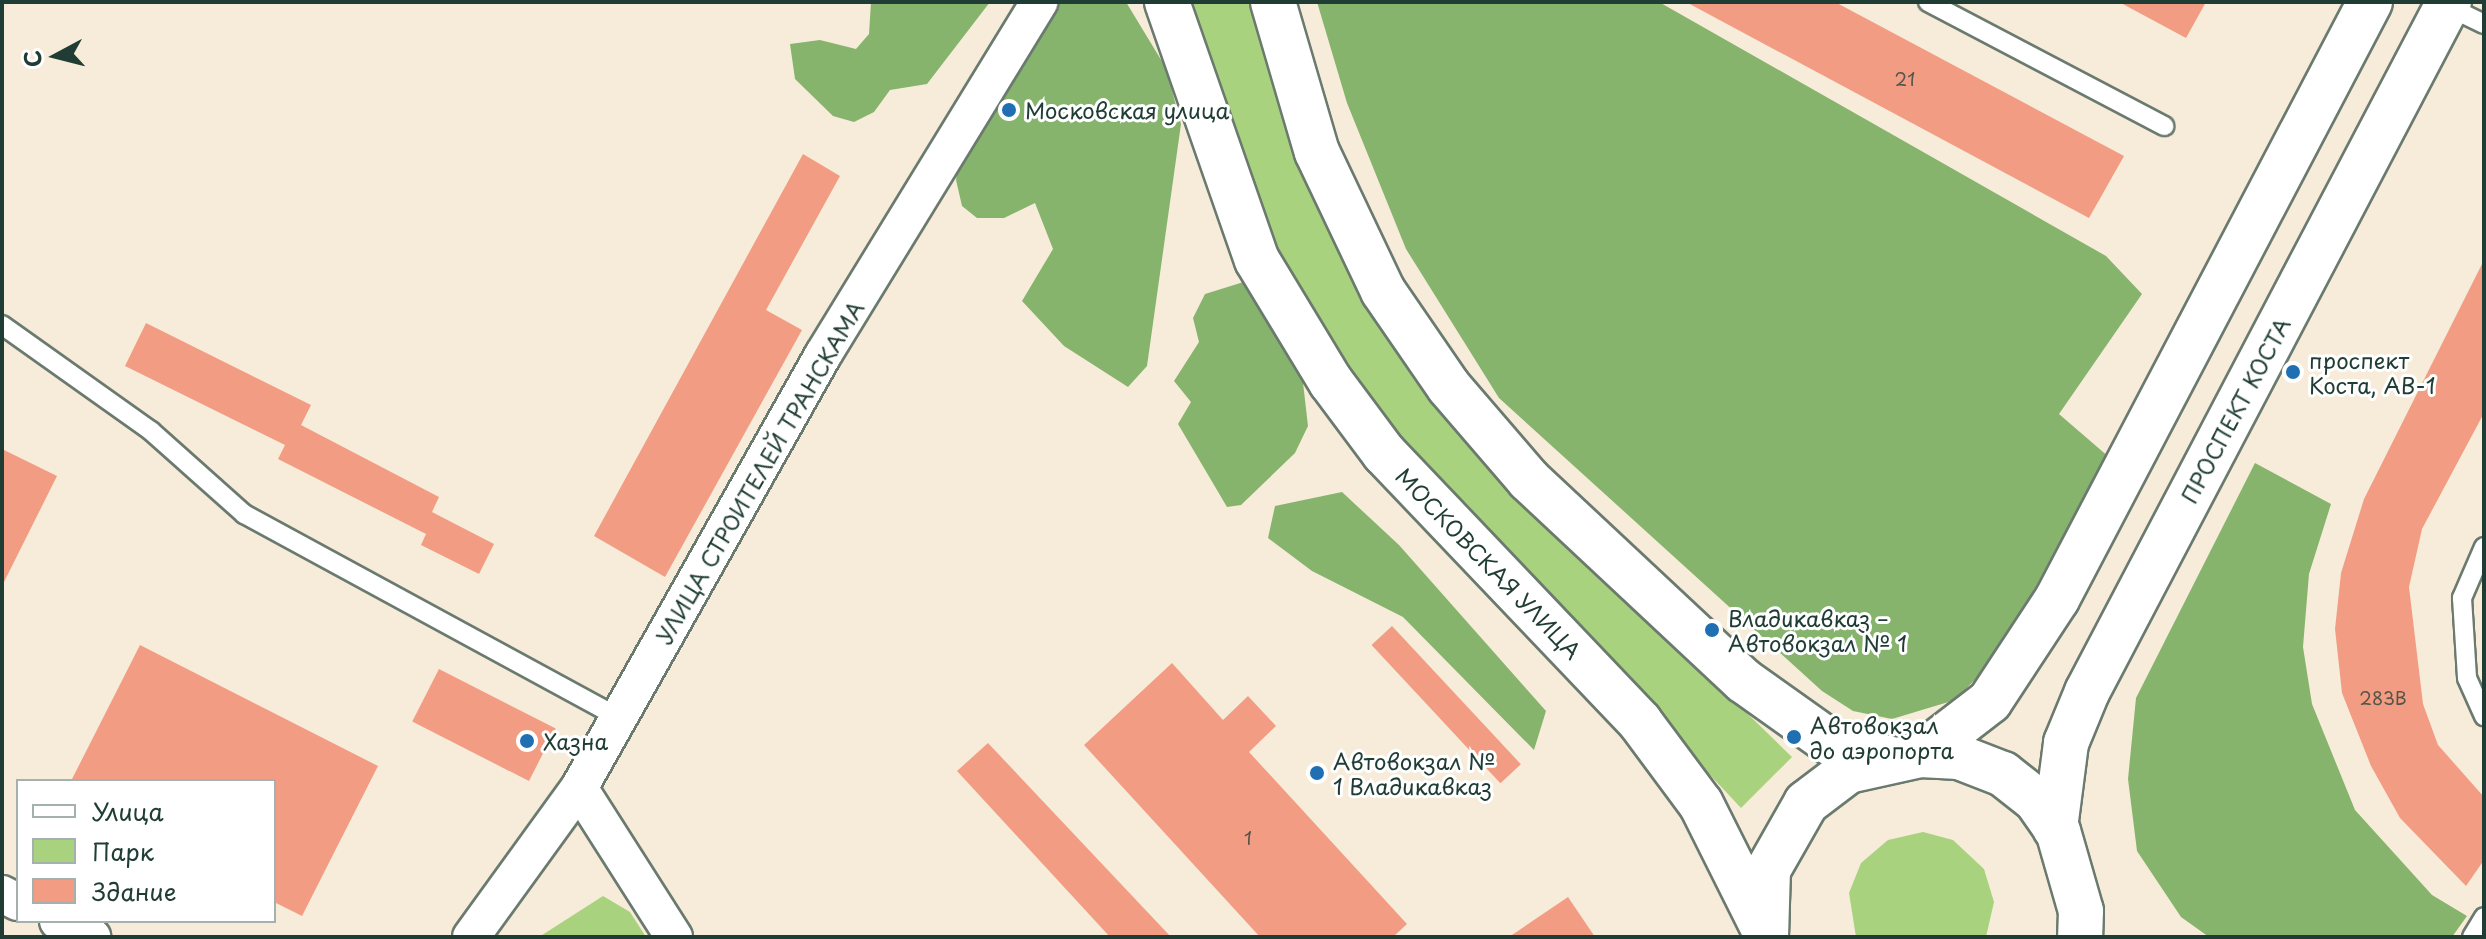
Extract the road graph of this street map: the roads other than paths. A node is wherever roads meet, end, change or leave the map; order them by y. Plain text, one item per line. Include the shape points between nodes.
1 (1039, 2) edge
2 (1167, 2) edge
3 (1273, 2) edge
4 (1928, 2) edge
5 (2370, 2) edge
6 (2460, 11) edge
7 (2164, 126) dead end
8 (2, 325) edge
9 (2484, 547) edge
10 (2484, 716) edge
11 (619, 718) junction
12 (1904, 757) junction
13 (579, 788) junction
14 (2055, 828) junction
15 (2484, 917) edge
16 (62, 923) edge
17 (2091, 928) edge
18 (1766, 935) edge
19 (92, 937) edge
20 (471, 937) edge
21 (674, 937) edge
22 (2472, 937) edge

1 - 11 street, УЛИЦА СТРОИТЕЛЕЙ ТРАНСКАМА via 823,355
2 - 18 main road, МОСКОВСКАЯ УЛИЦА via 1257,260 1331,382 1384,453 1640,722 1701,804
3 - 12 main road via 1317,152 1383,291 1449,387 1529,480 1744,681 1834,745
4 - 7 lane
5 - 12 main road via 2057,599 1990,701
6 - 14 main road, ПРОСПЕКТ КОСТА via 2087,692 2066,743
8 - 11 lane via 151,431 244,514
9 - 10 lane via 2462,598 2467,678
11 - 13 street, УЛИЦА СТРОИТЕЛЕЙ ТРАНСКАМА
12 - 14 main road via 1959,757 2003,774 2036,800
12 - 18 main road via 1848,771 1806,803 1783,835 1768,870
13 - 20 street, УЛИЦА СТРОИТЕЛЕЙ ТРАНСКАМА
13 - 21 street
14 - 17 main road
15 - 22 lane
16 - 19 street

